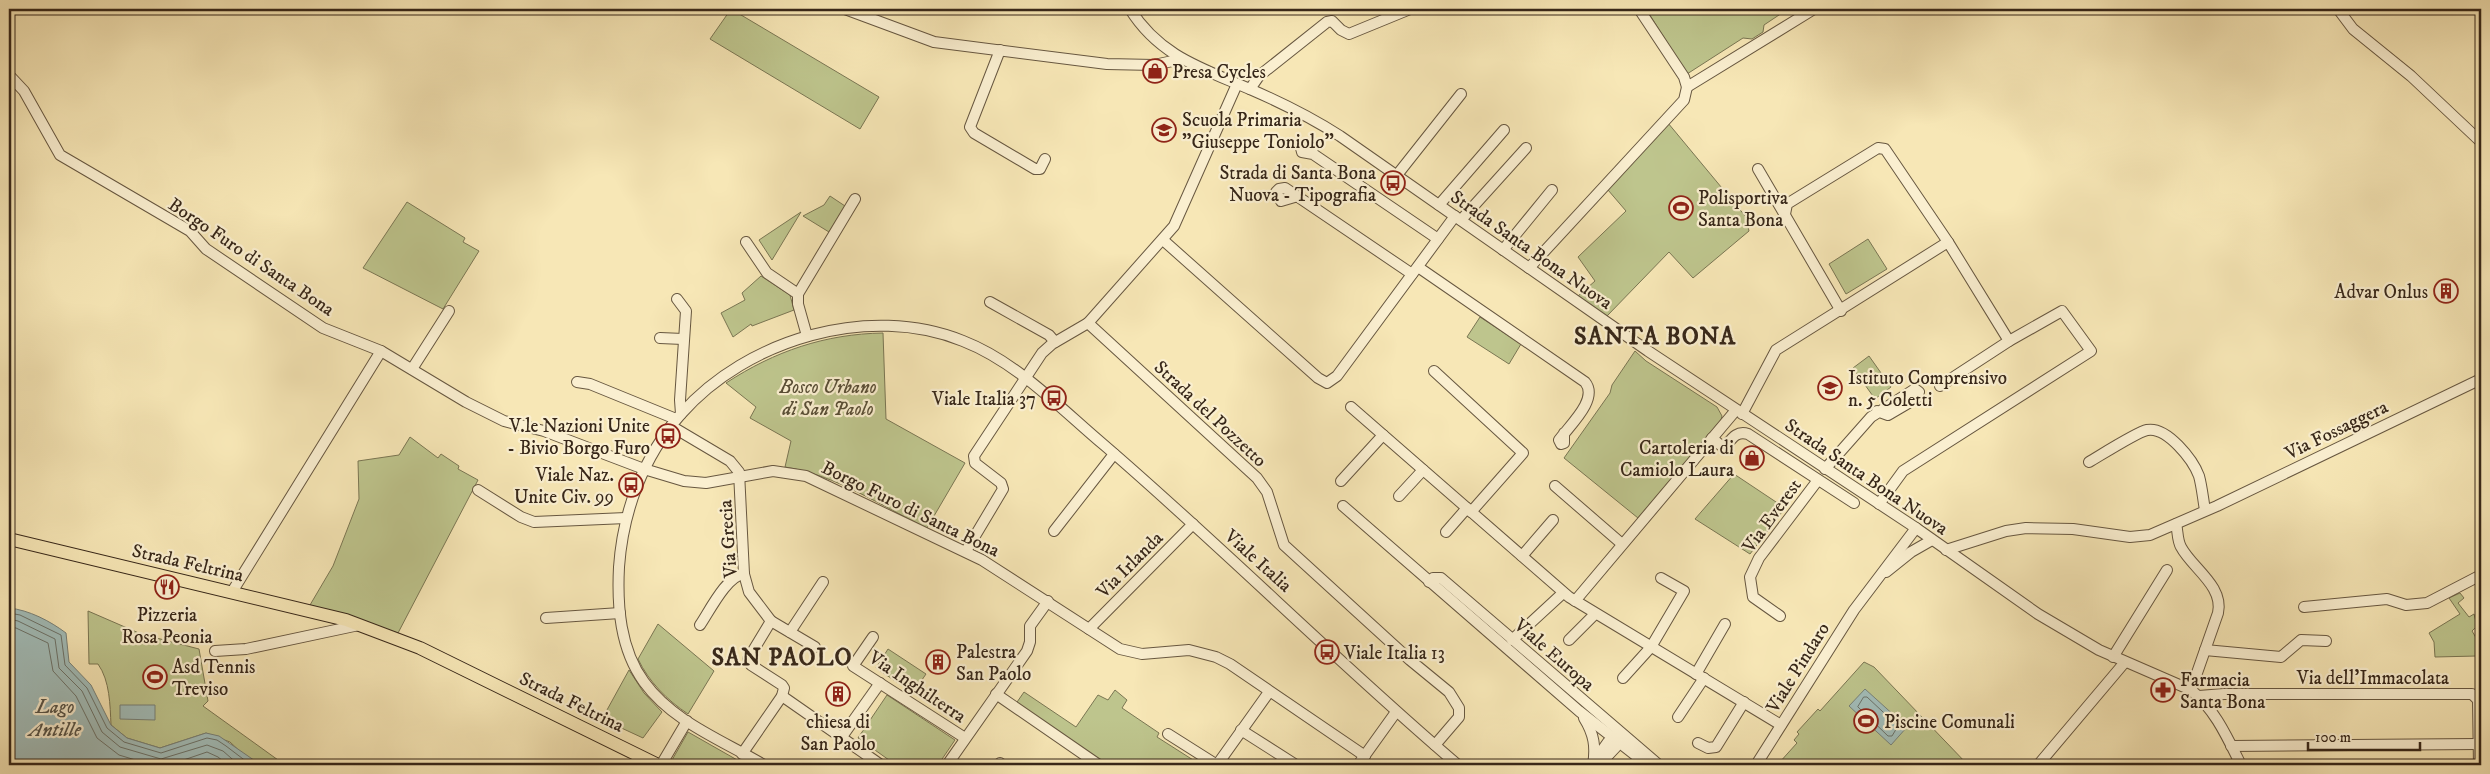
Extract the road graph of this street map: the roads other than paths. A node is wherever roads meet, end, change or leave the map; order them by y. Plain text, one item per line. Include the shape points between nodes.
1 (845, 9) edge
2 (1130, 9) edge
3 (1410, 9) edge
4 (1639, 9) edge
5 (1814, 9) edge
6 (2338, 9) edge
7 (1000, 50) junction
8 (1182, 59) junction
9 (9, 75) edge
10 (1237, 84) junction
11 (1687, 87) junction
12 (1250, 89) junction
13 (1460, 94) dead end
14 (1504, 130) dead end
15 (2481, 142) edge
16 (1526, 148) dead end
17 (1313, 154) dead end
18 (1045, 159) dead end
19 (1758, 169) dead end
20 (1397, 175) junction
21 (1552, 190) dead end
22 (1298, 196) dead end
23 (855, 200) dead end
24 (1439, 205) junction
25 (1785, 214) junction
26 (1458, 218) junction
27 (1438, 239) junction
28 (1163, 240) junction
29 (746, 242) dead end
30 (1948, 242) junction
31 (1503, 250) junction
32 (1529, 268) junction
33 (1415, 271) junction
34 (798, 294) junction
35 (677, 299) dead end
36 (990, 302) dead end
37 (1841, 310) junction
38 (449, 311) dead end
39 (1088, 323) junction
40 (807, 336) junction
41 (660, 338) dead end
42 (683, 339) junction
43 (2009, 341) junction
44 (1055, 342) junction
45 (381, 351) junction
46 (412, 370) junction
47 (1434, 371) dead end
48 (1025, 378) junction
49 (2481, 379) edge
50 (577, 382) dead end
51 (1940, 386) dead end
52 (1351, 407) dead end
53 (1877, 411) dead end
54 (1739, 412) junction
55 (676, 419) junction
56 (1564, 433) dead end
57 (1383, 434) junction
58 (1712, 438) junction
59 (1114, 454) junction
60 (2090, 462) dead end
61 (644, 469) junction
62 (1825, 469) junction
63 (1423, 470) junction
64 (740, 477) junction
65 (1818, 480) junction
66 (1341, 481) dead end
67 (1555, 486) dead end
68 (478, 490) dead end
69 (1399, 496) dead end
70 (1854, 503) dead end
71 (1879, 504) junction
72 (1343, 506) dead end
73 (1469, 510) junction
74 (2205, 510) junction
75 (1897, 516) junction
76 (626, 518) junction
77 (1553, 520) dead end
78 (1193, 524) junction
79 (2176, 524) junction
80 (1054, 530) dead end
81 (1918, 530) junction
82 (1446, 532) dead end
83 (9, 539) edge
84 (1932, 540) junction
85 (1622, 544) junction
86 (1902, 544) junction
87 (1946, 550) junction
88 (966, 551) junction
89 (1522, 556) junction
90 (1892, 567) junction
91 (2481, 568) edge
92 (2167, 570) dead end
93 (744, 574) junction
94 (2481, 575) edge
95 (1661, 578) dead end
96 (824, 582) dead end
97 (1429, 582) junction
98 (1869, 588) junction
99 (232, 592) junction
100 (1563, 593) junction
101 (1048, 601) junction
102 (1574, 601) junction
103 (2410, 605) junction
104 (2304, 607) dead end
105 (620, 613) junction
106 (1595, 614) junction
107 (1780, 616) dead end
108 (546, 618) dead end
109 (771, 621) junction
110 (1725, 624) dead end
111 (359, 625) junction
112 (700, 625) dead end
113 (1089, 629) junction
114 (790, 632) junction
115 (873, 637) dead end
116 (1512, 640) junction
117 (1569, 640) dead end
118 (2326, 641) dead end
119 (815, 647) dead end
120 (1651, 647) junction
121 (2205, 650) junction
122 (215, 651) dead end
123 (2113, 657) junction
124 (2125, 662) junction
125 (1700, 676) junction
126 (1623, 678) dead end
127 (880, 684) junction
128 (1269, 692) junction
129 (2195, 693) junction
130 (996, 694) junction
131 (782, 696) junction
132 (1744, 702) junction
133 (1579, 711) junction
134 (1396, 712) junction
135 (1678, 717) dead end
136 (687, 721) junction
137 (1781, 725) junction
138 (1241, 730) junction
139 (1168, 734) dead end
140 (841, 738) junction
141 (965, 738) junction
142 (1620, 738) junction
143 (1698, 743) dead end
144 (2478, 744) junction
145 (1435, 745) junction
146 (2231, 746) junction
147 (742, 754) junction
148 (1365, 756) junction
149 (1638, 757) junction
150 (1597, 764) edge
151 (660, 765) edge
152 (764, 765) edge
153 (881, 765) edge
154 (947, 765) edge
155 (1099, 765) edge
156 (1217, 765) edge
157 (1296, 765) edge
158 (1358, 765) edge
159 (1458, 765) edge
160 (1648, 765) edge
161 (1659, 765) edge
162 (1756, 765) edge
163 (2038, 765) edge
164 (2241, 765) edge
165 (2479, 765) edge

1 - 7 street via 926,39
2 - 8 street, Strada Santa Bona Nuova via 1159,42
3 - 12 street via 1349,34 1332,21 1326,22 1258,76
4 - 11 street via 1684,77
5 - 11 street
6 - 15 street via 2353,29 2411,76
7 - 8 street via 1107,64 1154,65
7 - 18 street via 970,127 974,133 1035,169 1040,169
8 - 10 street, Strada Santa Bona Nuova
9 - 45 street, Borgo Furo di Santa Bona via 24,91 60,155 190,231 206,249 323,328
10 - 12 street, Strada Santa Bona Nuova
10 - 28 street via 1182,211
11 - 32 street via 1684,100
12 - 20 street, Strada Santa Bona Nuova via 1313,119
13 - 20 street
14 - 24 street
16 - 26 street
17 - 27 street
19 - 25 street
20 - 24 street, Strada Santa Bona Nuova
21 - 31 street
22 - 33 street
23 - 34 street
24 - 26 street, Strada Santa Bona Nuova
25 - 30 street via 1787,204 1878,148 1886,149
25 - 37 street
26 - 27 street
26 - 31 street, Strada Santa Bona Nuova
27 - 33 street
28 - 33 street via 1327,383 1336,376
28 - 39 street
29 - 34 street via 767,273
30 - 37 street
30 - 43 street
31 - 32 street, Strada Santa Bona Nuova
32 - 54 street, Strada Santa Bona Nuova
33 - 56 street via 1585,382 1590,393 1584,407
34 - 40 street
35 - 42 street via 686,311
36 - 44 street via 1049,334
37 - 54 street via 1776,350
38 - 46 street
39 - 44 street
39 - 145 street, Strada del Pozzetto via 1257,478 1267,492 1284,546 1449,692 1459,708 1460,717
40 - 48 street, Viale Italia via 872,326 920,329 973,345
40 - 55 street, Viale Italia via 736,368 706,389
41 - 42 street
42 - 55 street
43 - 51 street
43 - 71 street via 2062,311 2091,351 1902,471
44 - 48 street
45 - 46 street, Borgo Furo di Santa Bona
45 - 99 street
46 - 61 street, Borgo Furo di Santa Bona via 504,421 544,431
47 - 73 street via 1524,453
48 - 59 street, Viale Italia
48 - 88 street via 974,458 1003,484 1003,489
49 - 74 street, Via Fossaggera
50 - 55 street via 590,384
52 - 57 street
53 - 62 street
54 - 58 street
54 - 62 street, Strada Santa Bona Nuova
55 - 61 street, Viale Italia
55 - 64 street via 733,463
57 - 63 street
57 - 66 street
58 - 65 street, Via Everest via 1724,448 1739,433 1748,434
58 - 85 street
59 - 78 street, Viale Italia
59 - 80 street
60 - 74 street via 2147,430 2159,432 2177,444 2195,467
61 - 64 street, Borgo Furo di Santa Bona via 695,483
61 - 76 street, Viale Italia
62 - 71 street, Strada Santa Bona Nuova
63 - 69 street
63 - 73 street
64 - 88 street, Borgo Furo di Santa Bona via 773,471 806,476
64 - 93 street, Via Grecia
65 - 70 street, Via Everest
65 - 107 street, Via Everest via 1759,558 1750,577 1753,597
67 - 85 street
68 - 76 street via 534,522
71 - 75 street, Strada Santa Bona Nuova
72 - 97 street, Viale Europa
73 - 82 street
73 - 89 street
74 - 79 street, Via Fossaggera
75 - 81 street, Strada Santa Bona Nuova
75 - 86 street
76 - 105 street, Viale Italia via 620,565
77 - 89 street
78 - 113 street, Via Irlanda
78 - 134 street, Viale Italia
79 - 87 street, Via Fossaggera via 2137,538 2073,529 2016,529
79 - 121 street via 2181,546 2218,599 2218,613
81 - 84 street, Strada Santa Bona Nuova
81 - 86 street, Viale Pindaro
81 - 90 street, Viale Pindaro
83 - 99 main road, Strada Feltrina
84 - 87 street, Strada Santa Bona Nuova
84 - 90 street, Viale Pindaro
85 - 102 street
86 - 98 street, Viale Pindaro
87 - 123 street, Strada Santa Bona Nuova via 2038,614
88 - 101 street, Borgo Furo di Santa Bona
89 - 100 street
90 - 98 street, Viale Pindaro
91 - 103 street
92 - 123 street
93 - 109 street, Via Grecia via 749,592
93 - 112 street via 728,583
94 - 103 street via 2427,603
95 - 120 street via 1684,591
96 - 114 street
97 - 116 street, Viale Europa via 1433,578 1441,578
97 - 133 street, Viale Europa
98 - 137 street, Viale Pindaro
99 - 111 main road, Strada Feltrina
100 - 102 street
100 - 116 street
101 - 113 street, Borgo Furo di Santa Bona
101 - 130 street, Via Inghilterra via 1030,626 1027,651
102 - 106 street
103 - 104 street via 2386,599
105 - 108 street
105 - 136 street, Viale Italia via 626,645 638,673 664,705
106 - 117 street
106 - 120 street
109 - 114 street, Via Grecia
109 - 131 street via 748,659 751,665 782,684
110 - 125 street
111 - 122 street via 246,649
111 - 151 main road, Strada Feltrina via 420,648
113 - 128 street, Borgo Furo di Santa Bona via 1120,649 1136,654 1182,649 1216,657
114 - 119 street, Via Grecia
115 - 127 street, Via Inghilterra via 853,666
116 - 142 street, Viale Europa
118 - 121 street via 2301,640 2281,657
120 - 125 street
120 - 126 street
121 - 129 street
123 - 124 street, Strada Santa Bona Nuova
124 - 129 street, Strada Santa Bona Nuova
124 - 163 street
125 - 132 street
125 - 135 street
127 - 140 street
127 - 141 street, Via Inghilterra
128 - 138 street
128 - 148 street, Borgo Furo di Santa Bona
129 - 144 street, Via dell'Immacolata via 2472,694 2478,700
129 - 146 street via 2213,715
130 - 141 street, Via Inghilterra
130 - 155 street
131 - 140 street
131 - 147 street
132 - 137 street
132 - 143 street via 1716,747 1708,748
133 - 142 street, Viale Europa
133 - 150 street via 1593,734
134 - 145 street, Viale Italia
134 - 148 street
136 - 147 street, Viale Italia
136 - 151 street
137 - 162 street, Viale Pindaro
138 - 156 street
138 - 157 street
139 - 156 street
140 - 153 street
141 - 154 street, Via Inghilterra
142 - 149 street, Viale Europa
142 - 150 street via 1599,752
142 - 161 street, Viale Europa
144 - 146 street
144 - 165 street, Via dell'Immacolata
145 - 159 street, Viale Italia
146 - 164 street
147 - 152 street, Viale Italia
148 - 158 street
149 - 150 street via 1621,754
149 - 160 street, Viale Europa

